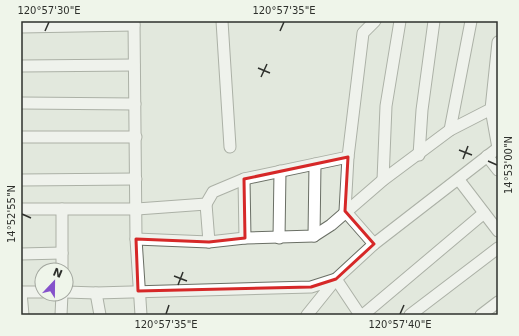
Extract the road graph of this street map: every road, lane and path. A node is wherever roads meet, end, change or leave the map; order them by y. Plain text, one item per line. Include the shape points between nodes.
1 (222, 21) edge
2 (375, 21) edge
3 (400, 21) edge
4 (434, 21) edge
5 (471, 21) edge
6 (134, 23) edge
7 (21, 27) edge
8 (498, 42) edge
9 (496, 61) edge
10 (134, 65) junction
11 (21, 66) edge
12 (21, 103) edge
13 (135, 104) junction
14 (495, 109) edge
15 (450, 130) junction
16 (21, 137) edge
17 (136, 137) junction
18 (230, 147) dead end
19 (498, 148) edge
20 (419, 155) junction
21 (487, 156) junction
22 (348, 157) junction
23 (314, 164) junction
24 (498, 170) edge
25 (280, 171) junction
26 (136, 179) junction
27 (244, 179) junction
28 (21, 180) edge
29 (383, 180) junction
30 (459, 180) junction
31 (206, 204) junction
32 (21, 209) edge
33 (62, 209) junction
34 (137, 209) junction
35 (345, 211) junction
36 (484, 214) junction
37 (498, 231) edge
38 (314, 236) junction
39 (245, 238) junction
40 (279, 238) junction
41 (136, 239) junction
42 (209, 242) junction
43 (374, 244) junction
44 (498, 248) edge
45 (62, 253) junction
46 (21, 254) edge
47 (62, 262) edge
48 (336, 279) junction
49 (138, 290) junction
50 (21, 292) edge
51 (34, 292) edge
52 (74, 292) edge
53 (96, 293) junction
54 (62, 302) edge
55 (498, 302) edge
56 (23, 315) edge
57 (61, 315) edge
58 (100, 315) edge
59 (141, 315) edge
60 (307, 315) edge
61 (362, 315) edge
62 (410, 315) edge
63 (480, 315) edge

1 - 18 street
2 - 22 street via 363,33
3 - 29 street via 386,106
4 - 20 street via 422,110
5 - 15 street
6 - 7 street
6 - 10 street
8 - 9 street
9 - 14 street
10 - 11 street
10 - 13 street
12 - 13 street
13 - 17 street
14 - 15 street
14 - 19 street
15 - 20 street
16 - 17 street
17 - 26 street
19 - 21 street
20 - 29 street
21 - 24 street
21 - 30 street
22 - 23 street
22 - 35 street
23 - 25 street
23 - 38 street
25 - 27 street
25 - 40 street
26 - 28 street
26 - 34 street
27 - 31 street via 213,192
27 - 39 street
29 - 35 street
30 - 36 street
30 - 43 street
31 - 34 street
31 - 42 street
32 - 33 street
33 - 34 street
33 - 45 street
34 - 41 street
35 - 38 street
35 - 43 street
36 - 37 street
36 - 61 street
38 - 40 street
39 - 40 street
39 - 42 street
41 - 42 street
41 - 49 street
43 - 48 street
44 - 62 street
45 - 46 street
45 - 47 street
48 - 49 street via 311,287
48 - 60 street
48 - 61 street
49 - 53 street
49 - 59 street
50 - 51 street
50 - 56 street
52 - 53 street
53 - 58 street
54 - 57 street
55 - 63 street

